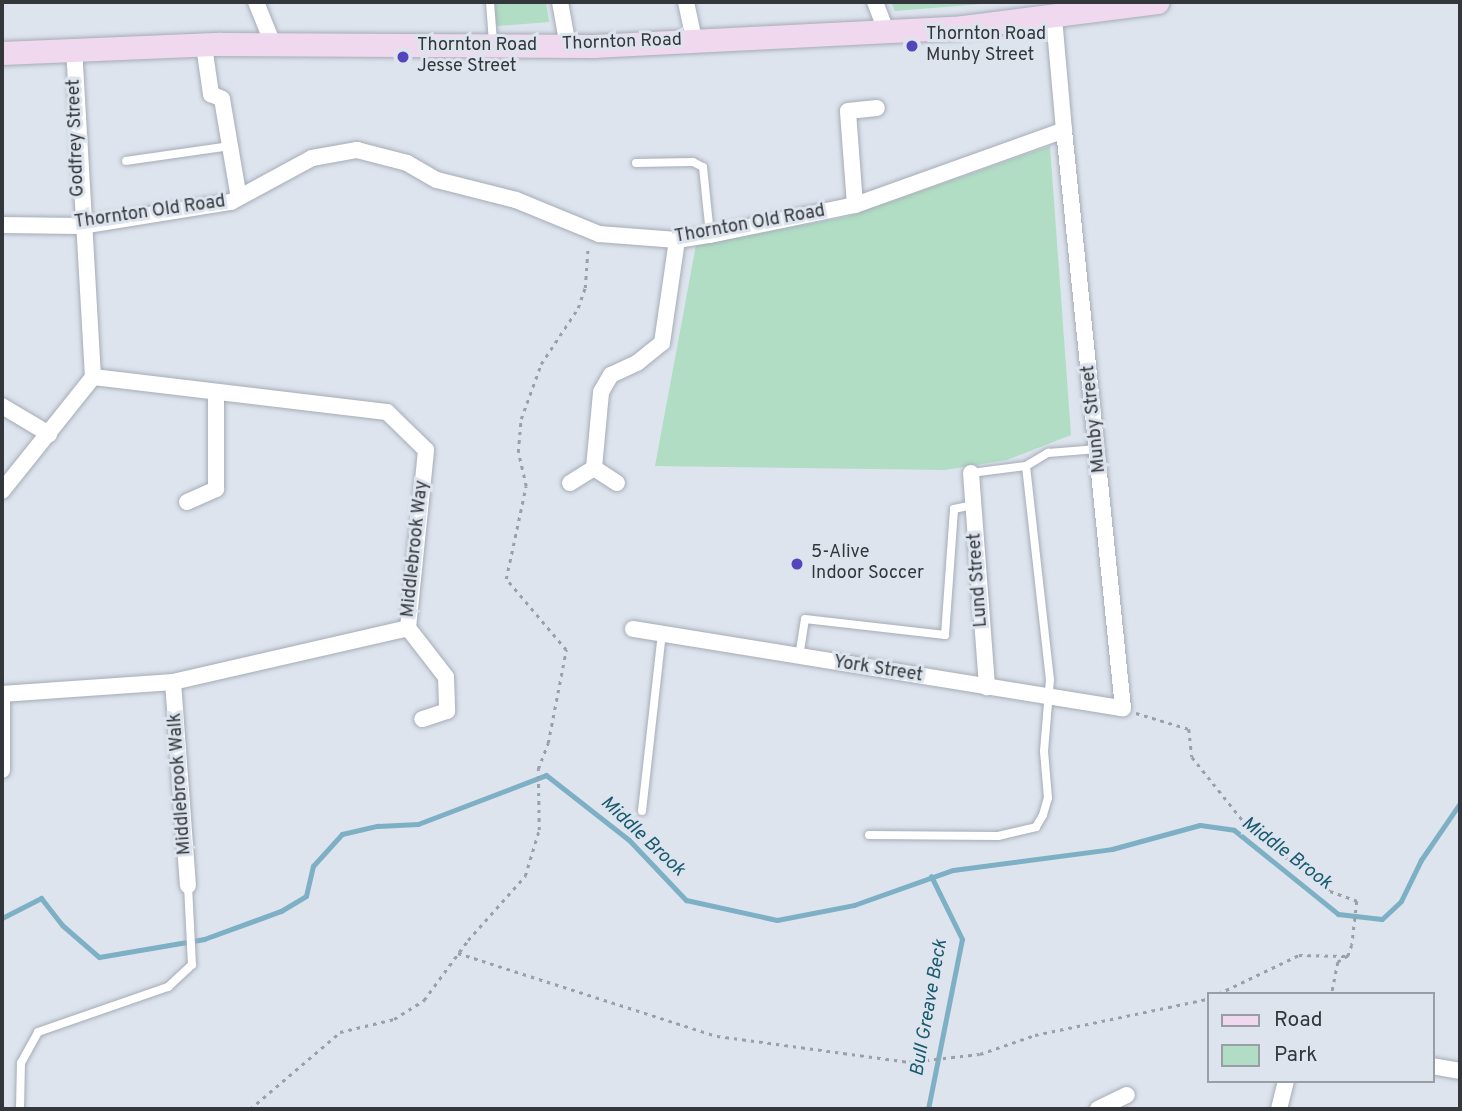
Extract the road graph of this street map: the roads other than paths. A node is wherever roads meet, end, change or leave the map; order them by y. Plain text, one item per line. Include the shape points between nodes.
1 (256, 2) edge
2 (490, 2) edge
3 (559, 2) edge
4 (686, 2) edge
5 (875, 2) edge
6 (1157, 2) edge
7 (1054, 17) junction
8 (886, 31) junction
9 (694, 40) junction
10 (272, 44) junction
11 (494, 45) junction
12 (204, 46) junction
13 (568, 46) junction
14 (74, 50) junction
15 (2, 53) edge
16 (877, 108) dead end
17 (1064, 130) junction
18 (230, 146) junction
19 (126, 161) dead end
20 (636, 163) dead end
21 (239, 198) junction
22 (855, 205) junction
23 (2, 225) edge
24 (81, 226) junction
25 (710, 235) junction
26 (677, 240) junction
27 (93, 377) junction
28 (216, 393) junction
29 (2, 405) edge
30 (48, 434) junction
31 (1098, 449) junction
32 (1026, 466) junction
33 (594, 468) junction
34 (971, 473) joint
35 (570, 483) dead end
36 (617, 483) dead end
37 (2, 491) edge
38 (187, 502) dead end
39 (973, 505) junction
40 (408, 628) junction
41 (634, 629) dead end
42 (662, 634) junction
43 (799, 657) junction
44 (173, 682) junction
45 (986, 687) junction
46 (2, 694) edge
47 (1049, 697) junction
48 (1123, 709) joint
49 (422, 719) dead end
50 (2, 770) edge
51 (642, 811) dead end
52 (869, 835) dead end
53 (188, 885) joint
54 (1434, 1066) edge
55 (1460, 1071) edge
56 (1286, 1083) edge
57 (1127, 1095) dead end
58 (20, 1109) edge
59 (1098, 1109) edge
60 (1279, 1109) edge

1 - 10 street
2 - 11 lane
3 - 13 street
4 - 9 street
5 - 8 street
6 - 7 main road, Thornton Road
7 - 8 main road, Thornton Road
7 - 17 street
8 - 9 main road, Thornton Road
9 - 13 main road, Thornton Road
10 - 11 main road, Thornton Road
10 - 12 main road, Thornton Road
11 - 13 main road, Thornton Road
12 - 14 main road, Thornton Road
12 - 18 street via 211,94 222,99
14 - 15 main road, Thornton Road
14 - 24 street, Godfrey Street
16 - 22 street via 848,111
17 - 22 street, Thornton Old Road
17 - 31 street, Munby Street
18 - 19 lane
18 - 21 street
20 - 25 lane via 693,162 703,167
21 - 24 street, Thornton Old Road
21 - 26 street, Thornton Old Road via 312,158 357,150 407,163 437,180 516,200 591,231
22 - 25 street, Thornton Old Road
23 - 24 street, Thornton Old Road
24 - 27 street, Godfrey Street
25 - 26 street, Thornton Old Road
26 - 33 street via 662,343 637,363 611,375 601,393
27 - 28 street, Middlebrook Way
27 - 30 street
28 - 38 street via 216,489
28 - 40 street, Middlebrook Way via 387,412 426,450
29 - 30 street
30 - 37 street
31 - 32 lane via 1048,453
31 - 48 street, Munby Street
32 - 34 lane
32 - 47 lane
33 - 35 street
33 - 36 street
34 - 39 street, Lund Street
39 - 43 lane via 954,509 946,635 804,620
39 - 45 street, Lund Street
40 - 44 street, Middlebrook Way
40 - 49 street via 446,677 447,711
41 - 42 street, York Street
42 - 43 street, York Street
42 - 51 lane
43 - 45 street, York Street
44 - 46 street, Middlebrook Way
44 - 53 street, Middlebrook Walk
45 - 47 street, York Street
46 - 50 street
47 - 48 street, York Street
47 - 52 lane via 1044,751 1048,798 1035,827 998,836
53 - 58 lane via 192,965 168,987 38,1032 20,1063
54 - 55 street
56 - 60 street
57 - 59 street

